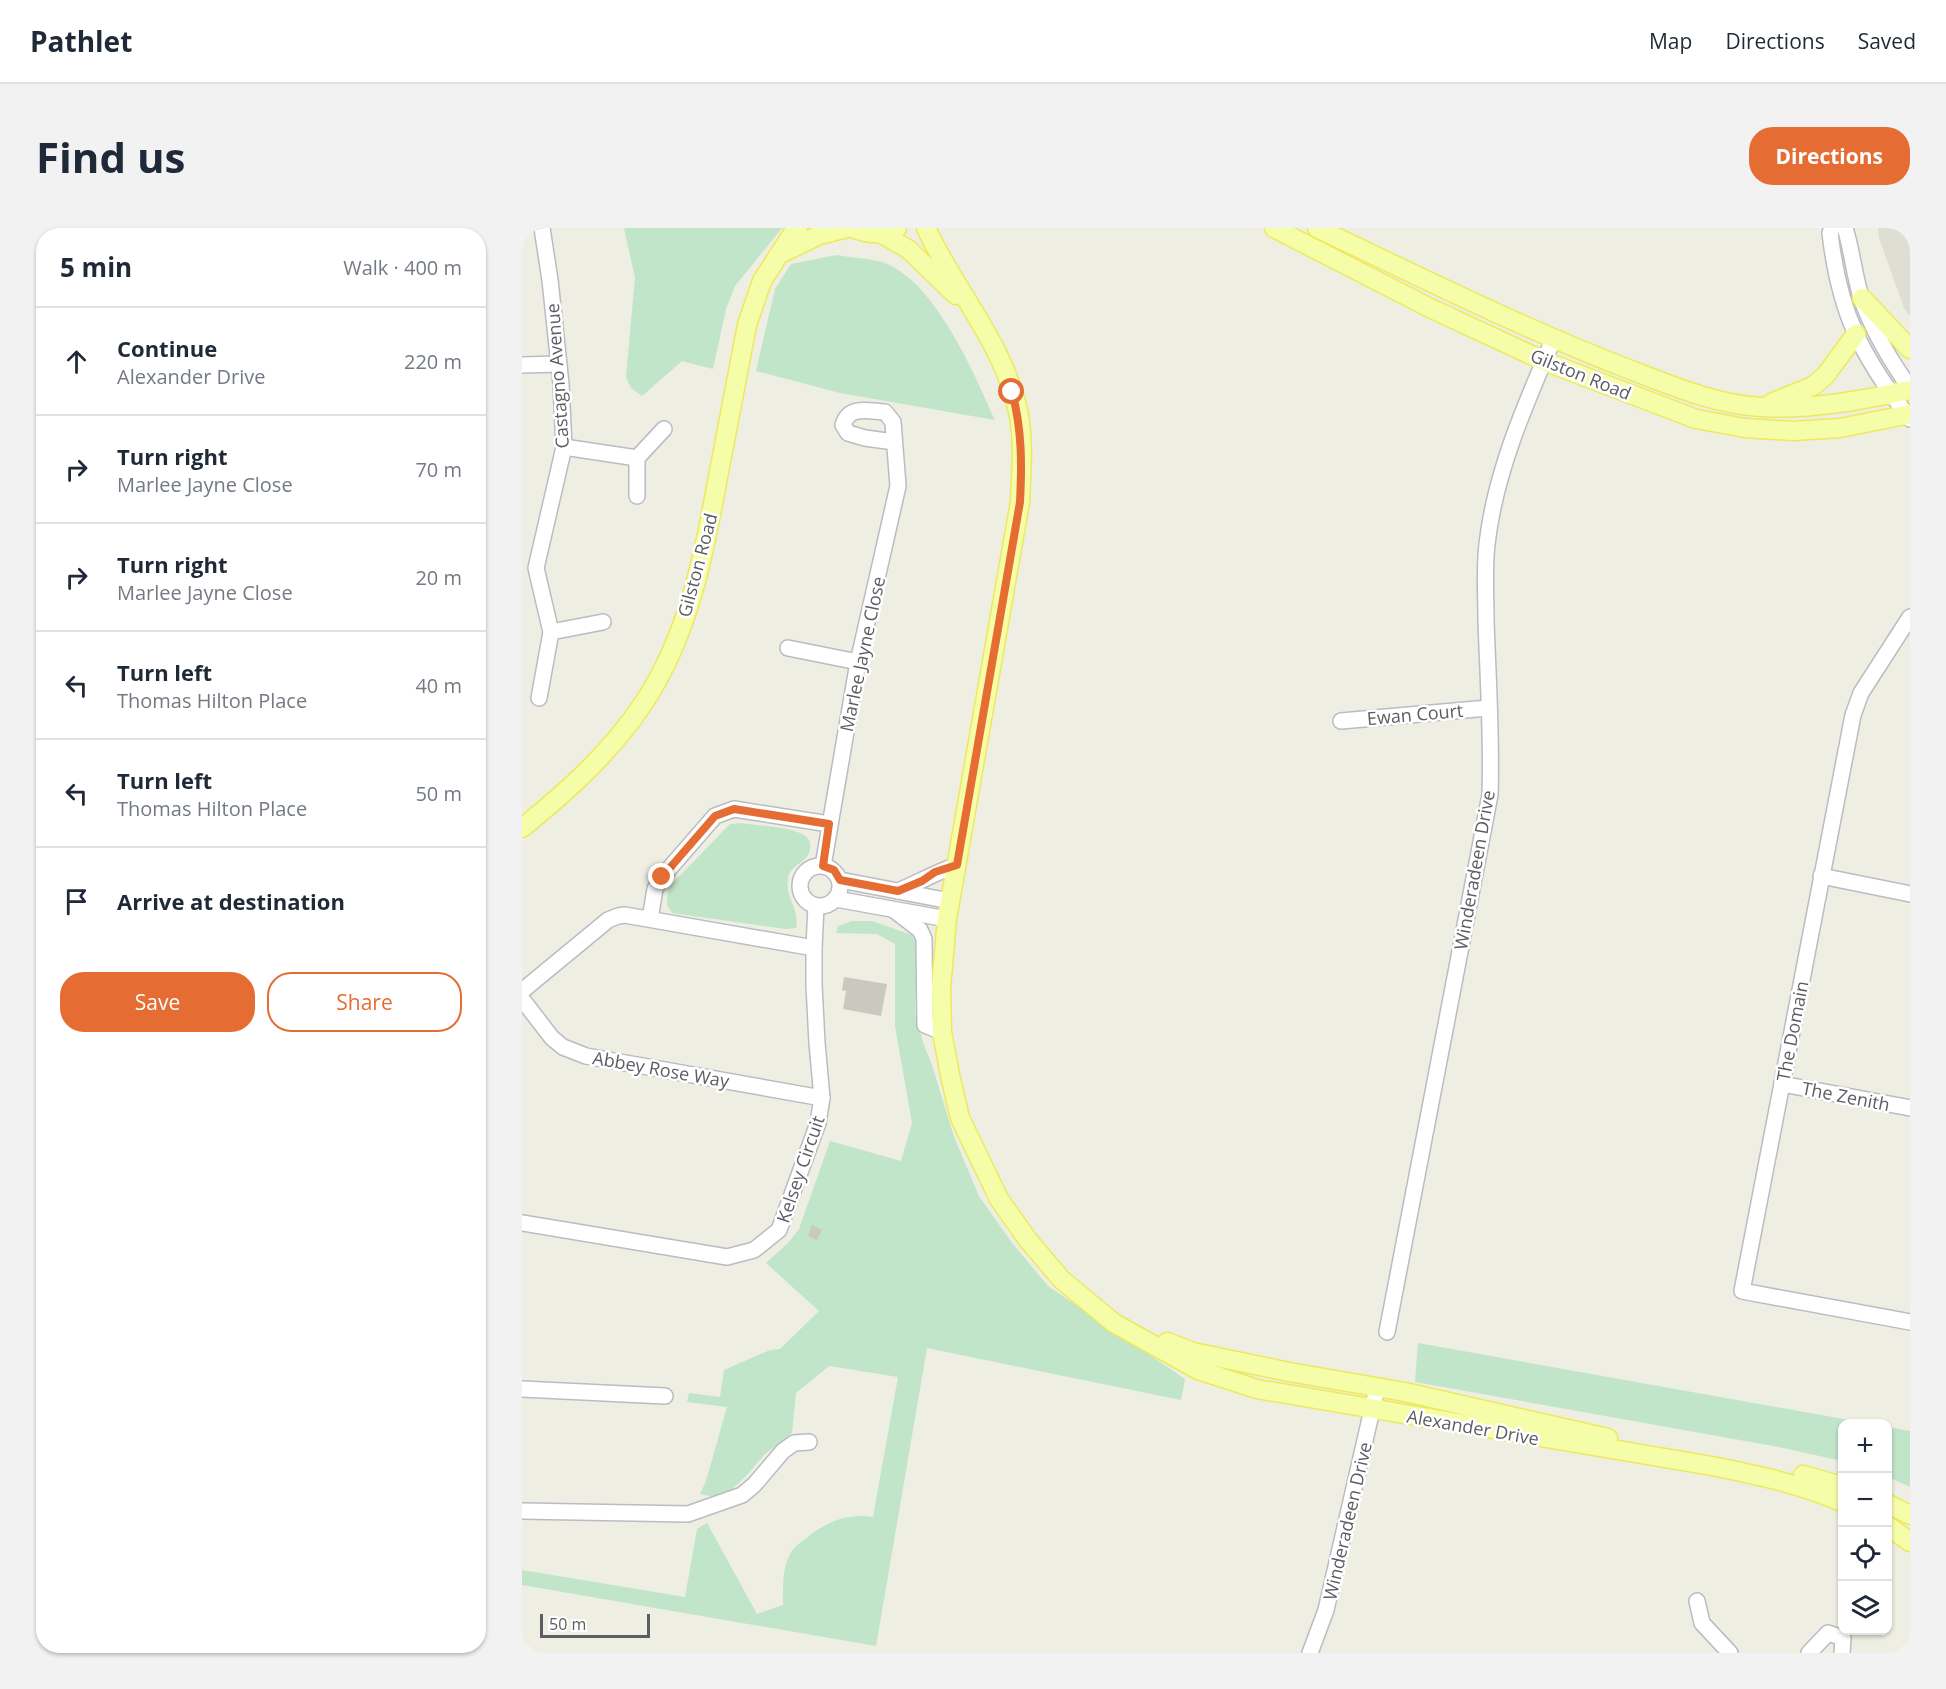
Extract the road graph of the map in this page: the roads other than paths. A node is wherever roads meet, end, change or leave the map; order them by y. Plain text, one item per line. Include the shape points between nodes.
1 (542, 228) edge
2 (798, 228) edge
3 (847, 228) edge
4 (853, 228) edge
5 (926, 228) edge
6 (1274, 228) edge
7 (1317, 228) edge
8 (1832, 228) edge
9 (1845, 228) edge
10 (889, 231) edge
11 (780, 254) junction
12 (1862, 298) junction
13 (970, 308) junction
14 (1856, 334) junction
15 (1553, 340) junction
16 (1910, 349) edge
17 (1544, 361) junction
18 (559, 364) junction
19 (522, 365) edge
20 (1904, 391) edge
21 (1760, 407) junction
22 (1909, 416) edge
23 (664, 429) dead end
24 (894, 442) dead end
25 (564, 447) junction
26 (637, 458) junction
27 (637, 496) dead end
28 (529, 567) edge
29 (1910, 617) edge
30 (603, 622) dead end
31 (551, 632) junction
32 (788, 648) dead end
33 (858, 662) junction
34 (539, 698) dead end
35 (1488, 708) junction
36 (1341, 721) dead end
37 (829, 824) junction
38 (522, 828) edge
39 (957, 865) junction
40 (823, 866) junction
41 (1821, 876) junction
42 (840, 880) junction
43 (898, 891) junction
44 (1910, 894) edge
45 (836, 899) junction
46 (816, 906) junction
47 (894, 910) junction
48 (948, 910) junction
49 (650, 919) junction
50 (814, 948) junction
51 (522, 991) edge
52 (522, 999) edge
53 (942, 1032) junction
54 (1782, 1084) junction
55 (822, 1098) junction
56 (1910, 1108) edge
57 (522, 1223) edge
58 (1910, 1322) edge
59 (1114, 1323) junction
60 (1387, 1332) dead end
61 (1377, 1388) junction
62 (522, 1389) edge
63 (665, 1396) dead end
64 (1373, 1410) junction
65 (809, 1442) dead end
66 (1838, 1485) edge
67 (1838, 1501) edge
68 (1892, 1506) edge
69 (522, 1511) edge
70 (1910, 1515) edge
71 (1888, 1527) edge
72 (1910, 1542) edge
73 (1697, 1601) dead end
74 (1310, 1653) edge
75 (1730, 1653) edge
76 (1809, 1653) edge
77 (1842, 1653) edge

1 - 18 street, Castagno Avenue
2 - 11 main road, Gilston Road
3 - 11 main road via 819,235
4 - 10 main road, Alexander Drive via 865,233
5 - 13 main road, Alexander Drive
6 - 17 main road, Gilston Road
7 - 15 main road, Gilston Road
8 - 14 street via 1834,266
9 - 12 street
10 - 13 main road, Alexander Drive
11 - 38 main road, Gilston Road via 762,281 747,325 703,561 674,646 645,701 603,755
12 - 16 main road
12 - 20 street
13 - 39 main road, Alexander Drive via 992,344 1012,392 1019,416 1022,457 1020,502
14 - 20 street
14 - 21 main road via 1813,386
15 - 17 street, Winderadeen Drive
15 - 21 main road, Gilston Road via 1694,394
17 - 22 main road, Gilston Road via 1696,419 1745,428 1818,430
17 - 35 street, Winderadeen Drive via 1501,477 1489,524 1485,581
18 - 19 street
18 - 25 street, Castagno Avenue
20 - 21 main road, Gilston Road via 1815,406
20 - 22 street
23 - 26 street
24 - 33 street, Marlee Jayne Close via 898,486
25 - 26 street
25 - 28 street, Castagno Avenue
26 - 27 street
28 - 31 street, Castagno Avenue
29 - 41 street, The Domain via 1857,703
30 - 31 street
31 - 34 street, Castagno Avenue
32 - 33 street
33 - 37 street, Marlee Jayne Close
35 - 36 street, Ewan Court
35 - 60 street, Winderadeen Drive via 1490,795
37 - 40 street, Marlee Jayne Close
37 - 49 street via 734,809 715,816 662,877 655,889
39 - 43 street
39 - 48 main road, Alexander Drive
40 - 42 street via 834,870
40 - 46 street via 807,870 800,883 804,897
41 - 44 street
41 - 54 street, The Domain
42 - 43 street
42 - 45 street
43 - 48 street
45 - 46 street
45 - 47 street
46 - 50 street, Kelsey Circuit
47 - 48 street
47 - 53 street via 920,930 924,939 925,1025
48 - 53 main road, Alexander Drive via 941,987
49 - 50 street
49 - 51 street via 625,915 608,920
50 - 55 street, Kelsey Circuit
52 - 55 street, Abbey Rose Way via 562,1047 586,1056
53 - 59 main road, Alexander Drive via 960,1118 999,1199 1062,1280
54 - 56 street, The Zenith
54 - 58 street, The Domain via 1742,1291
55 - 57 street, Kelsey Circuit via 818,1123 779,1230 754,1250 728,1257
59 - 61 main road, Alexander Drive via 1193,1352
59 - 64 main road, Alexander Drive via 1198,1370 1257,1389
61 - 64 street, Winderadeen Drive
61 - 66 main road, Alexander Drive
62 - 63 street
64 - 67 main road, Alexander Drive via 1712,1466 1792,1484
64 - 74 street, Winderadeen Drive via 1326,1610
65 - 69 street via 794,1443 783,1450 742,1495 688,1514
68 - 70 main road
71 - 72 main road
73 - 75 street via 1702,1623
76 - 77 street via 1828,1633 1843,1638

